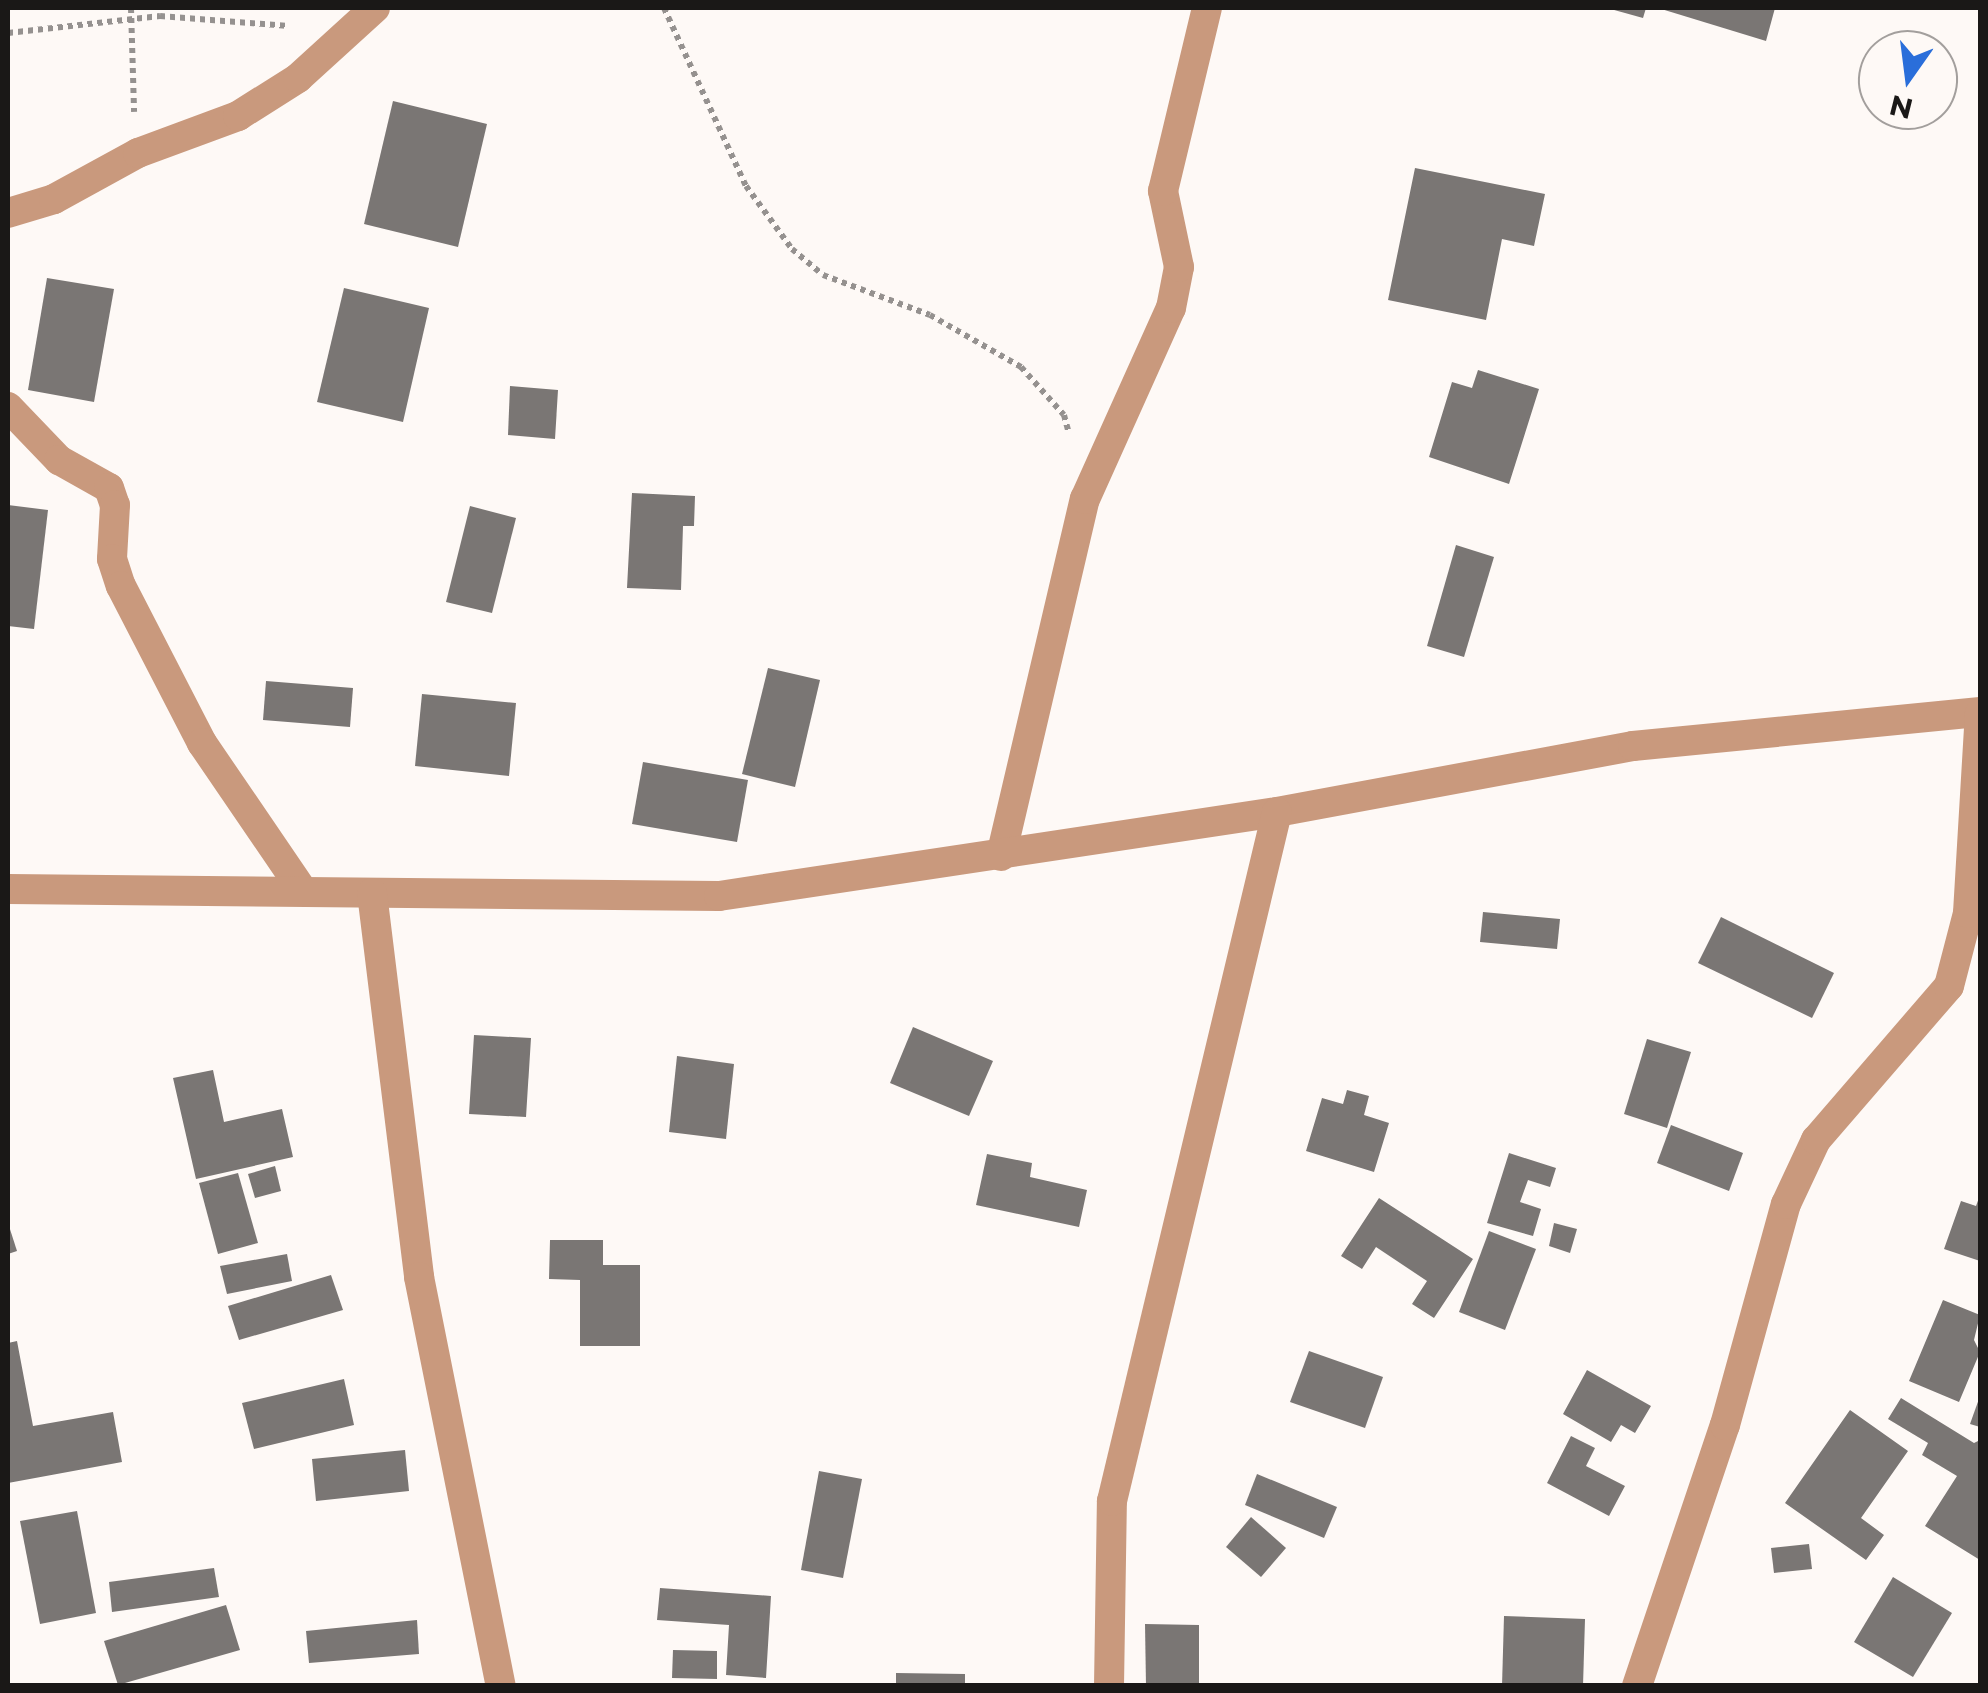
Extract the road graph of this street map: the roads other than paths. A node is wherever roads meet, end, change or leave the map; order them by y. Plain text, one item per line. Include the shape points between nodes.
1 (1206, 8) edge
2 (369, 13) edge
3 (8, 213) edge
4 (8, 407) edge
5 (1980, 712) edge
6 (1277, 812) junction
7 (1001, 856) junction
8 (8, 888) edge
9 (303, 891) junction
10 (372, 894) junction
11 (501, 1686) edge
12 (1109, 1686) edge
13 (1637, 1686) edge

1 - 7 street via 1163,190 1179,267 1172,308 1085,499
2 - 3 street via 260,104 138,153 54,200
4 - 9 street via 59,460 112,492 112,559 121,586 202,743
5 - 6 street via 1633,746
5 - 13 street via 1968,912 1950,986 1816,1140 1786,1204 1725,1425
6 - 7 street
6 - 12 street via 1112,1500
7 - 10 street via 719,896
8 - 9 street
9 - 10 street
10 - 11 street via 419,1278

